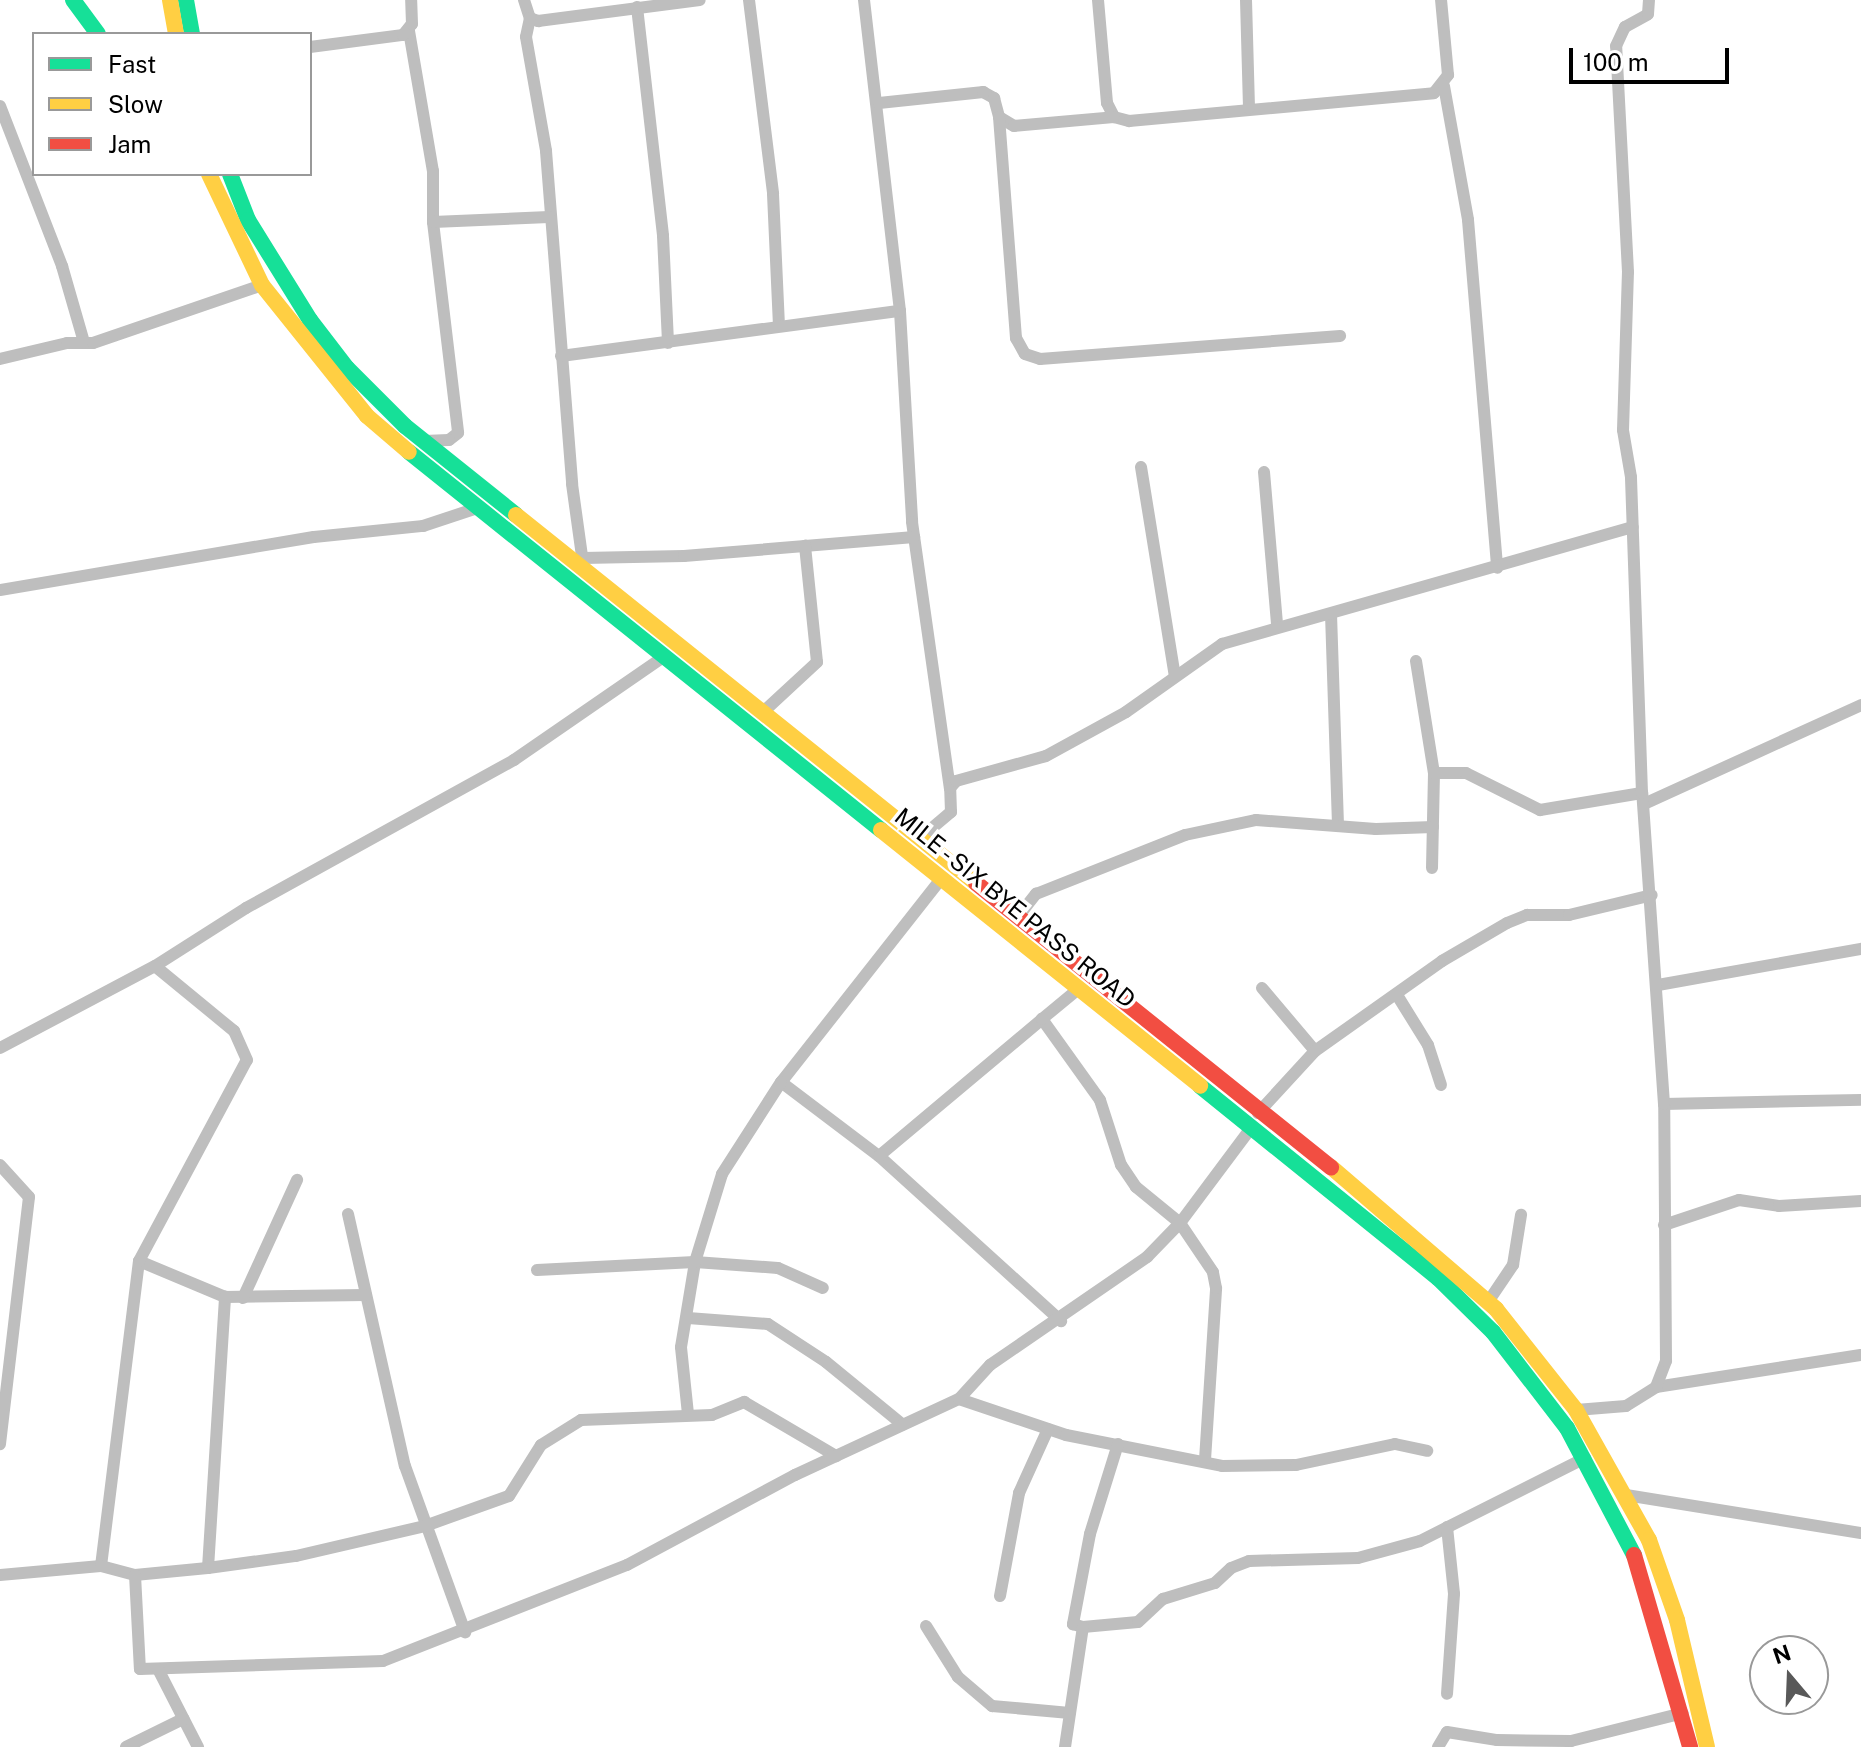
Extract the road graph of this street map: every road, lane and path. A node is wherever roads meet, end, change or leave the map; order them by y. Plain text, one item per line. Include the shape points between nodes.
1 (73, 0) edge
2 (170, 0) edge
3 (186, 0) edge
4 (411, 0) edge
5 (524, 0) edge
6 (700, 0) edge
7 (749, 0) edge
8 (864, 0) edge
9 (1098, 0) edge
10 (1246, 0) edge
11 (1441, 0) edge
12 (1649, 0) edge
13 (637, 7) junction
14 (530, 18) junction
15 (409, 31) junction
16 (97, 32) edge
17 (176, 32) edge
18 (192, 32) edge
19 (312, 47) edge
20 (1444, 86) junction
21 (879, 103) junction
22 (0, 106) edge
23 (1249, 108) junction
24 (999, 117) junction
25 (1114, 117) junction
26 (209, 176) edge
27 (210, 176) edge
28 (231, 176) edge
29 (549, 217) junction
30 (248, 220) junction
31 (433, 222) junction
32 (262, 285) junction
33 (900, 311) junction
34 (779, 324) junction
35 (1340, 336) dead end
36 (84, 342) junction
37 (668, 343) junction
38 (561, 356) junction
39 (0, 359) edge
40 (424, 441) junction
41 (1141, 467) dead end
42 (1264, 472) dead end
43 (474, 509) junction
44 (1633, 527) junction
45 (914, 537) junction
46 (805, 546) junction
47 (583, 564) junction
48 (1497, 568) junction
49 (0, 590) edge
50 (1331, 614) junction
51 (1277, 625) junction
52 (665, 656) junction
53 (1416, 661) dead end
54 (1175, 676) junction
55 (1861, 705) edge
56 (762, 713) junction
57 (1434, 773) junction
58 (950, 788) junction
59 (1643, 798) junction
60 (880, 818) junction
61 (1338, 826) junction
62 (1433, 827) junction
63 (919, 839) junction
64 (1432, 868) dead end
65 (941, 879) junction
66 (1652, 895) junction
67 (1017, 918) junction
68 (1861, 949) edge
69 (155, 966) junction
70 (1658, 985) junction
71 (1262, 988) dead end
72 (1077, 990) junction
73 (1397, 995) junction
74 (1042, 1019) junction
75 (0, 1048) edge
76 (1315, 1051) junction
77 (781, 1082) junction
78 (1441, 1085) dead end
79 (1861, 1100) edge
80 (1664, 1104) junction
81 (1255, 1120) junction
82 (879, 1156) junction
83 (0, 1165) edge
84 (297, 1180) dead end
85 (1861, 1201) edge
86 (348, 1214) dead end
87 (1521, 1215) dead end
88 (1180, 1223) junction
89 (1664, 1225) junction
90 (139, 1261) junction
91 (695, 1262) junction
92 (537, 1270) dead end
93 (823, 1288) dead end
94 (366, 1295) junction
95 (225, 1297) junction
96 (243, 1298) junction
97 (1488, 1302) junction
98 (688, 1318) junction
99 (1061, 1321) junction
100 (1861, 1355) edge
101 (1656, 1387) junction
102 (959, 1399) junction
103 (1576, 1410) junction
104 (688, 1414) junction
105 (903, 1425) junction
106 (1048, 1429) junction
107 (0, 1444) edge
108 (1118, 1444) junction
109 (1427, 1451) dead end
110 (836, 1456) junction
111 (1585, 1458) junction
112 (1205, 1460) junction
113 (1626, 1495) junction
114 (425, 1526) junction
115 (1447, 1527) junction
116 (1861, 1533) edge
117 (101, 1566) junction
118 (208, 1568) junction
119 (0, 1575) edge
120 (135, 1575) junction
121 (1000, 1596) dead end
122 (926, 1626) dead end
123 (1083, 1627) junction
124 (465, 1632) junction
125 (158, 1669) junction
126 (1447, 1694) dead end
127 (1070, 1713) junction
128 (1683, 1713) junction
129 (183, 1719) junction
130 (126, 1747) edge
131 (198, 1747) edge
132 (1065, 1747) edge
133 (1438, 1747) edge
134 (1690, 1747) edge
135 (1707, 1747) edge

1 - 16 street
2 - 17 street
3 - 18 street
4 - 15 street
5 - 14 street
6 - 13 street
7 - 34 street via 773,194
8 - 21 street
9 - 25 street via 1107,103
10 - 23 street
11 - 20 street via 1448,75
12 - 44 street via 1648,14 1625,27 1616,46 1628,272 1623,430
13 - 14 street
13 - 37 street via 660,206
14 - 29 street via 526,37 546,151
15 - 19 street via 392,38
15 - 31 street via 433,171
20 - 23 street via 1424,97
20 - 48 street via 1468,220
21 - 24 street via 983,92 994,98
21 - 33 street
22 - 36 street via 62,266
23 - 25 street via 1129,121
24 - 25 street via 1014,126
24 - 35 street via 1016,338 1025,354 1040,359
26 - 32 street, MILE - SIX BYE PASS ROAD
27 - 30 street
28 - 30 street
29 - 31 street
29 - 38 street
30 - 40 street via 278,275 347,368
31 - 40 street via 458,433 449,440
32 - 36 street
32 - 43 street, MILE - SIX BYE PASS ROAD via 367,416
33 - 34 street
33 - 45 street
34 - 37 street
36 - 39 street
37 - 38 street
38 - 47 street
40 - 47 street
41 - 54 street
42 - 51 street
43 - 49 street via 423,526 314,537
43 - 52 street, MILE - SIX BYE PASS ROAD
44 - 48 street
44 - 59 street
45 - 46 street
45 - 58 street
46 - 47 street
46 - 56 street via 817,662
47 - 56 street
48 - 50 street
50 - 51 street
50 - 61 street
51 - 54 street via 1222,644
52 - 60 street, MILE - SIX BYE PASS ROAD
52 - 69 street via 514,760 246,908
53 - 57 street
54 - 58 street via 1126,712 1046,756 956,781
55 - 59 street
56 - 60 street
57 - 59 street via 1466,773 1540,810
57 - 62 street
58 - 63 street via 951,812
59 - 66 street
60 - 63 street
60 - 65 street, MILE - SIX BYE PASS ROAD
61 - 62 street
61 - 67 street via 1256,820 1185,835 1036,894
62 - 64 street
63 - 67 street
65 - 72 street, MILE - SIX BYE PASS ROAD
65 - 77 street
66 - 70 street
66 - 73 street via 1569,915 1527,915 1442,961
67 - 81 street
68 - 70 street
69 - 75 street
69 - 90 street via 234,1031 247,1060
70 - 80 street
71 - 76 street
72 - 74 street
72 - 81 street, MILE - SIX BYE PASS ROAD
73 - 76 street
73 - 78 street via 1428,1045
74 - 82 street
74 - 88 street via 1100,1100 1121,1165 1136,1187
76 - 81 street
77 - 82 street
77 - 91 street via 722,1174
79 - 80 street
80 - 89 street
81 - 88 street
81 - 97 street via 1411,1231
81 - 111 street, MILE - SIX BYE PASS ROAD via 1467,1306 1527,1373
82 - 99 street
83 - 107 street via 29,1197
84 - 96 street
85 - 89 street via 1793,1206 1739,1200
86 - 94 street
87 - 97 street via 1513,1265
88 - 99 street via 1147,1257
88 - 112 street via 1213,1272 1216,1288
89 - 101 street via 1666,1361
90 - 95 street
90 - 117 street
91 - 92 street
91 - 93 street via 778,1268
91 - 98 street
94 - 96 street
94 - 114 street via 405,1466
95 - 96 street
95 - 118 street
97 - 103 street
98 - 104 street via 681,1347
98 - 105 street via 768,1324 826,1362
99 - 102 street via 990,1365
100 - 101 street
101 - 103 street via 1626,1406
102 - 105 street
102 - 106 street
103 - 113 street
104 - 110 street via 712,1415 744,1402
104 - 114 street via 581,1420 564,1427 541,1445 509,1496
105 - 110 street
106 - 108 street
106 - 121 street via 1019,1493
108 - 112 street
108 - 123 street via 1090,1534 1073,1624
109 - 112 street via 1395,1444 1343,1458 1254,1469
110 - 124 street via 685,1538
111 - 115 street
111 - 128 street, MILE - SIX BYE PASS ROAD via 1648,1590
113 - 116 street
113 - 135 street via 1669,1596
114 - 118 street via 296,1556
114 - 124 street
115 - 123 street via 1420,1541 1358,1558 1249,1561 1215,1583 1163,1599 1138,1622
115 - 126 street via 1454,1594
117 - 119 street
117 - 120 street
118 - 120 street
120 - 125 street via 140,1669
122 - 127 street via 958,1677 992,1706
123 - 127 street
124 - 125 street via 365,1664
125 - 129 street
127 - 132 street
128 - 133 street via 1571,1741 1497,1740 1447,1732
128 - 134 street, MILE - SIX BYE PASS ROAD
129 - 130 street
129 - 131 street

